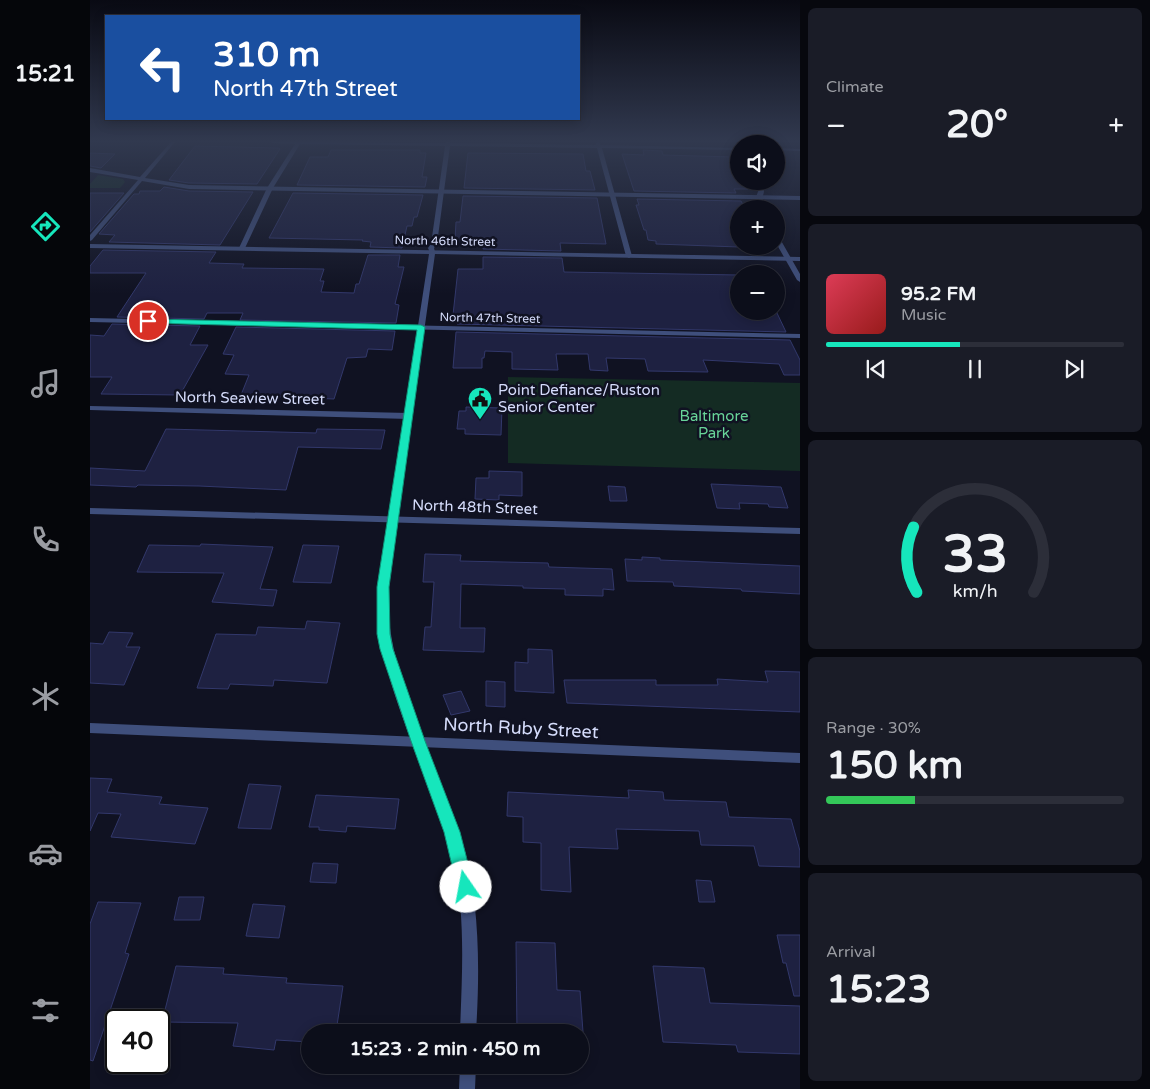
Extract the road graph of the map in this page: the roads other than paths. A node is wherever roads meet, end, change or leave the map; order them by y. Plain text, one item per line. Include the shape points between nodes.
1 (128, 193) edge
2 (268, 193) edge
3 (441, 193) edge
4 (545, 193) edge
5 (761, 193) edge
6 (613, 194) junction
7 (759, 197) junction
8 (800, 198) edge
9 (760, 200) edge
10 (90, 239) edge
11 (90, 246) edge
12 (242, 248) junction
13 (433, 248) junction
14 (785, 254) edge
15 (629, 256) junction
16 (788, 259) junction
17 (800, 259) edge
18 (800, 280) edge
19 (90, 320) edge
20 (421, 327) junction
21 (800, 336) edge
22 (90, 408) edge
23 (409, 416) junction
24 (90, 511) edge
25 (393, 519) junction
26 (800, 532) edge
27 (90, 728) edge
28 (418, 741) junction
29 (800, 758) edge
30 (468, 1024) edge
31 (468, 1074) edge
32 (467, 1089) edge

1 - 10 street
2 - 12 street
3 - 13 street
4 - 6 street
5 - 7 street
6 - 7 street
6 - 15 street
7 - 8 street
7 - 9 street
11 - 12 street, North 46th Street
12 - 13 street, North 46th Street
13 - 15 street, North 46th Street
13 - 20 street
14 - 16 street
15 - 16 street, North 46th Street
16 - 17 street, North 46th Street
16 - 18 street
19 - 20 street, North 47th Street
20 - 21 street, North 47th Street
20 - 23 street
22 - 23 street, North Seaview Street
23 - 25 street
24 - 25 street, North 48th Street
25 - 26 street, North 48th Street
25 - 28 street via 382,600 384,634
27 - 28 street, North Ruby Street
28 - 29 street, North Ruby Street
28 - 30 street via 452,832 464,875 470,940
31 - 32 street

